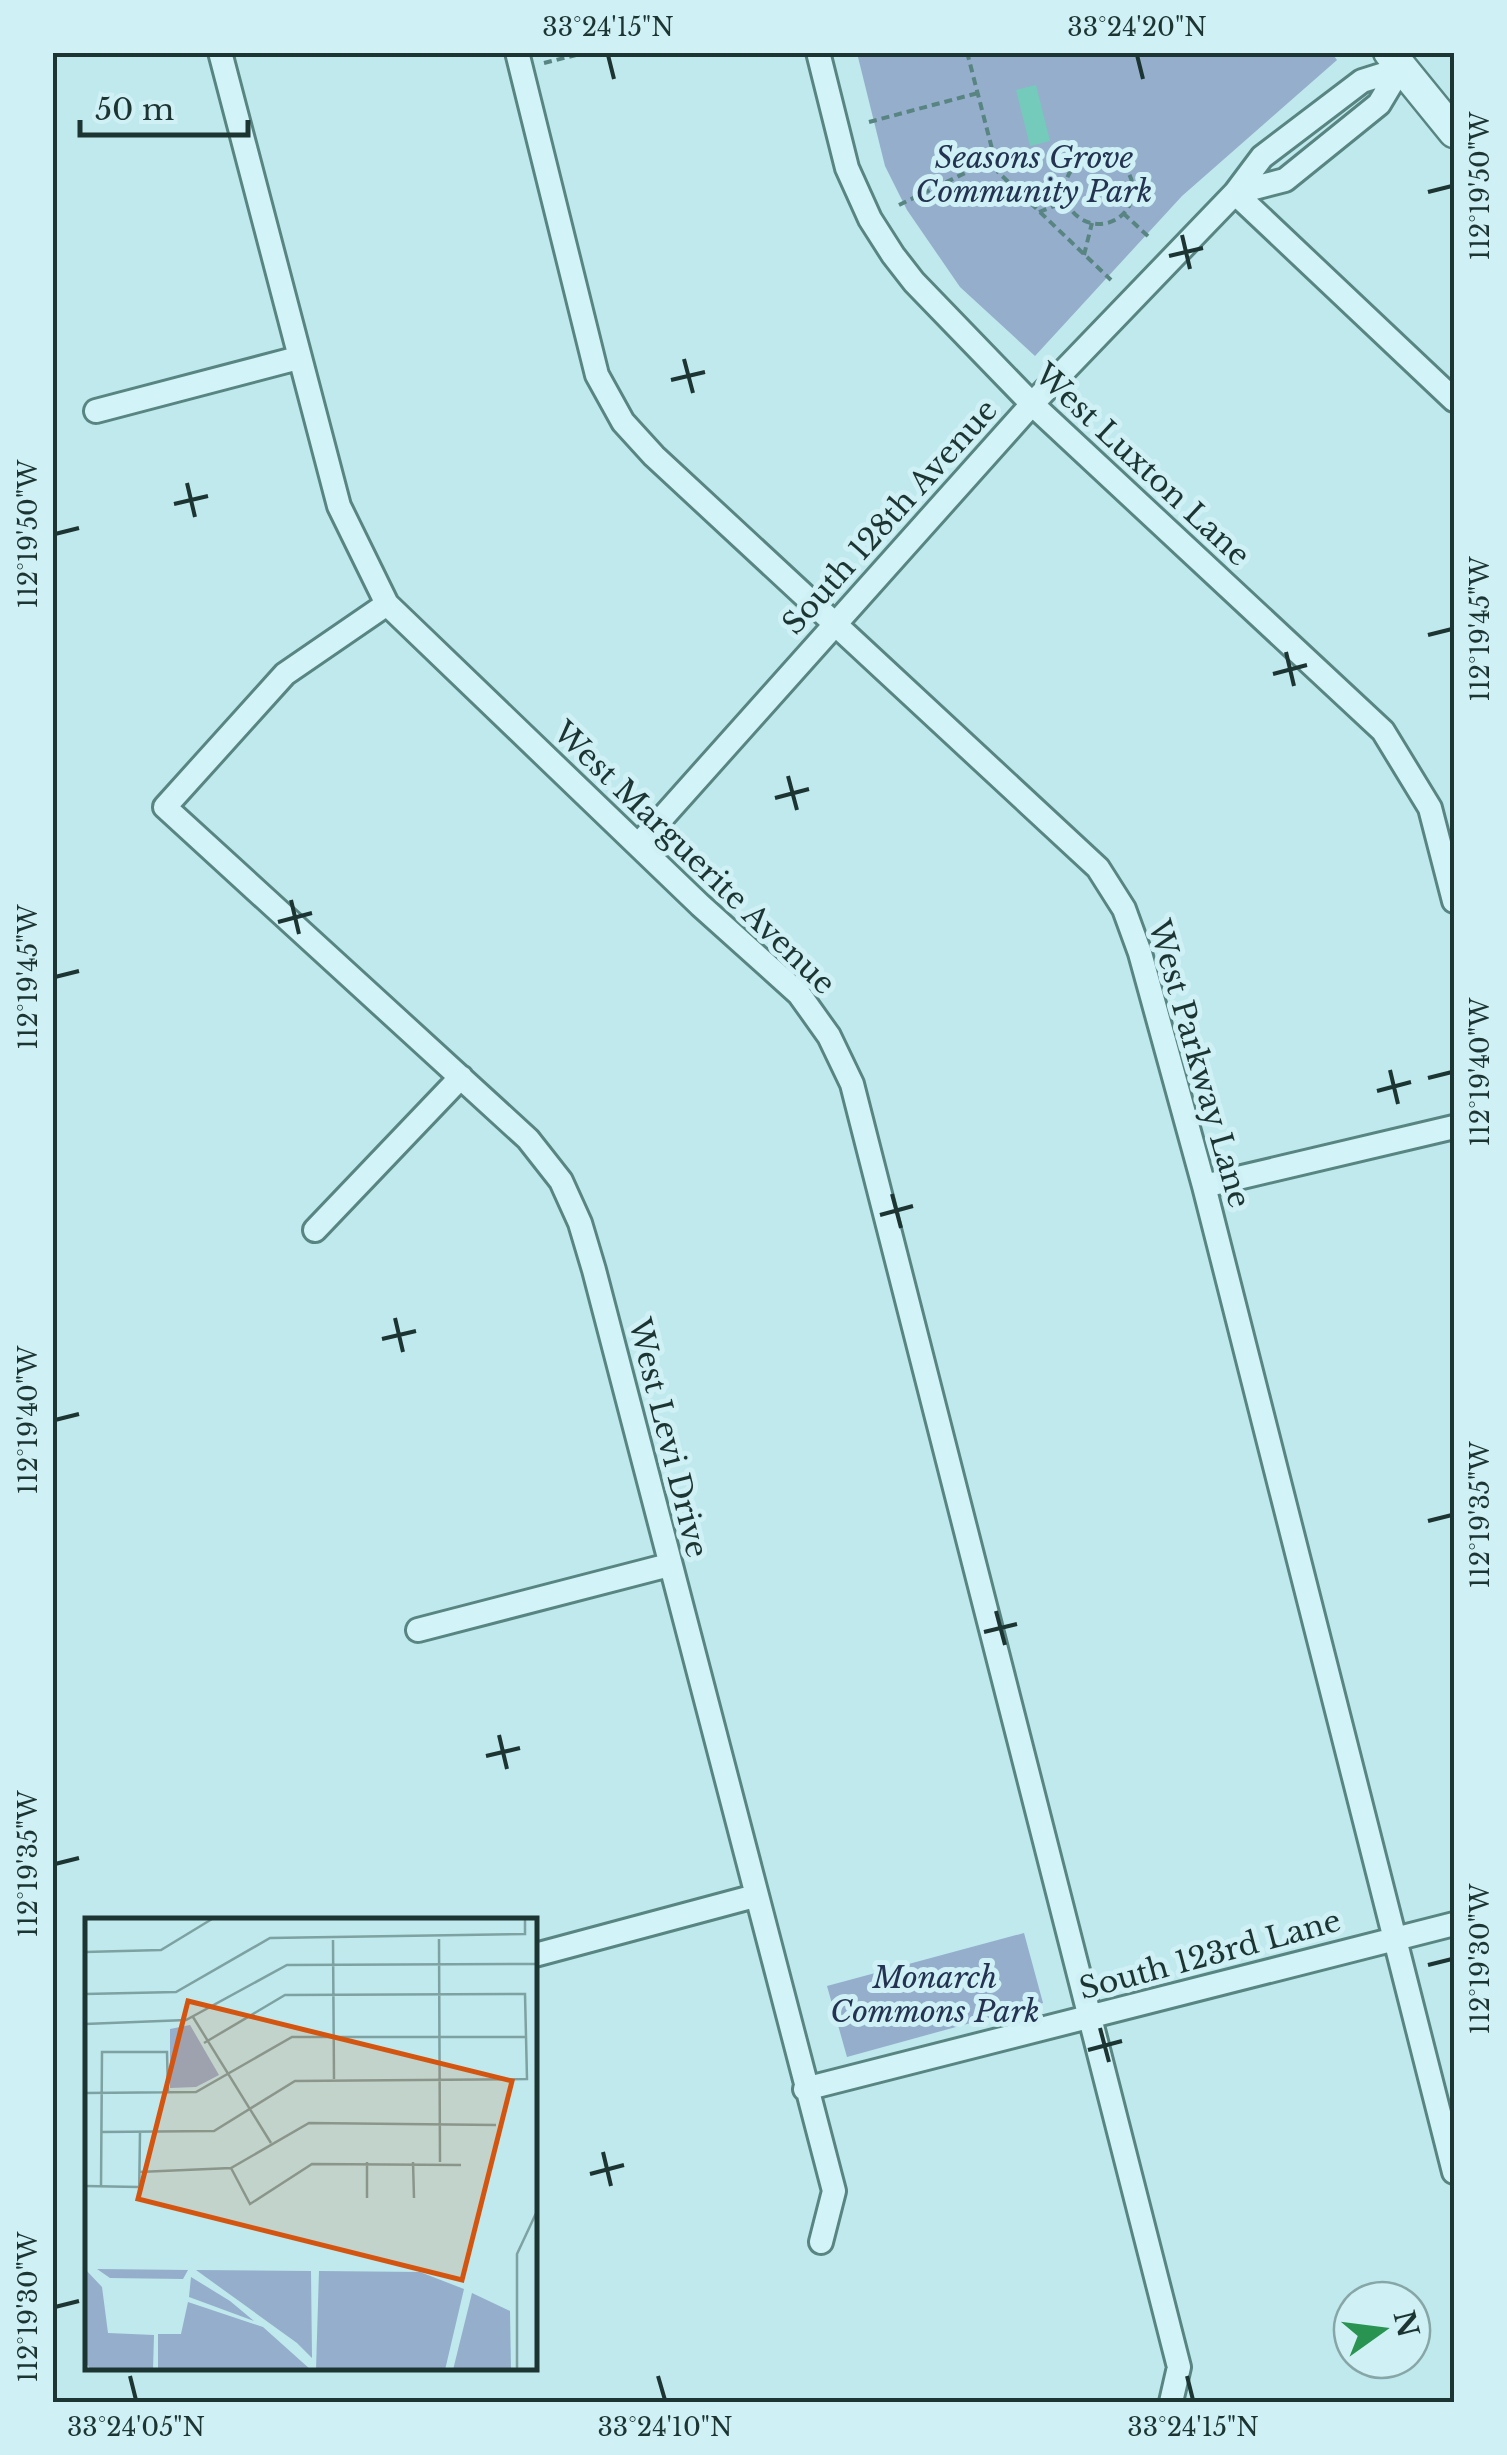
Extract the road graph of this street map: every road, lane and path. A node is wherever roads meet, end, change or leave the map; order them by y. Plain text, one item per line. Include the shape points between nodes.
1 (220, 52) edge
2 (588, 52) edge
3 (818, 52) edge
4 (967, 52) edge
5 (519, 60) edge
6 (1394, 61) edge
7 (978, 94) junction
8 (869, 122) dead end
9 (1454, 132) edge
10 (994, 160) junction
11 (1236, 193) junction
12 (1067, 201) junction
13 (899, 205) dead end
14 (1039, 212) junction
15 (1123, 213) junction
16 (1092, 224) junction
17 (1150, 238) dead end
18 (1084, 255) junction
19 (1110, 280) dead end
20 (298, 358) junction
21 (1454, 400) edge
22 (1032, 404) junction
23 (96, 411) dead end
24 (388, 604) junction
25 (833, 625) junction
26 (638, 844) junction
27 (1454, 900) edge
28 (461, 1076) junction
29 (1454, 1128) edge
30 (1204, 1186) junction
31 (315, 1230) dead end
32 (670, 1565) junction
33 (418, 1630) dead end
34 (755, 1896) junction
35 (1454, 1924) edge
36 (1394, 1938) junction
37 (538, 1954) edge
38 (1092, 2017) junction
39 (806, 2089) junction
40 (1454, 2172) edge
41 (822, 2242) dead end
42 (1171, 2402) edge

1 - 20 street, West Marguerite Avenue
2 - 5 path
3 - 22 street, West Luxton Lane via 848,168 870,220 914,282
4 - 7 path
5 - 25 street, West Parkway Lane via 597,375 623,422
6 - 9 street
6 - 11 street via 1379,104 1285,180
7 - 8 path
7 - 10 path
10 - 13 path
10 - 14 path
11 - 21 street
11 - 22 street, South 128th Avenue
12 - 14 path
12 - 15 path via 1064,187 1073,167 1103,156 1129,174 1132,194
12 - 16 path
14 - 18 path
15 - 16 path
15 - 17 path
16 - 18 path
18 - 19 path
20 - 23 street
20 - 24 street, West Marguerite Avenue via 338,506
22 - 25 street, South 128th Avenue
22 - 27 street, West Luxton Lane via 1383,732 1430,808
24 - 26 street, West Marguerite Avenue
24 - 28 street, West Levi Drive via 285,674 164,807
25 - 26 street, South 128th Avenue
25 - 30 street, West Parkway Lane via 1098,868 1124,909 1140,953
26 - 38 street, West Marguerite Avenue via 799,994 830,1036 852,1084
28 - 31 street
28 - 32 street, West Levi Drive via 528,1139 561,1180 580,1223
29 - 30 street
30 - 36 street, West Parkway Lane
32 - 33 street
32 - 34 street, West Levi Drive
34 - 37 street
34 - 39 street, West Levi Drive
35 - 36 street, South 123rd Lane
36 - 38 street, South 123rd Lane
36 - 40 street, West Parkway Lane
38 - 39 street, South 123rd Lane
38 - 42 street, West Marguerite Avenue via 1179,2367
39 - 41 street, West Levi Drive via 834,2191

